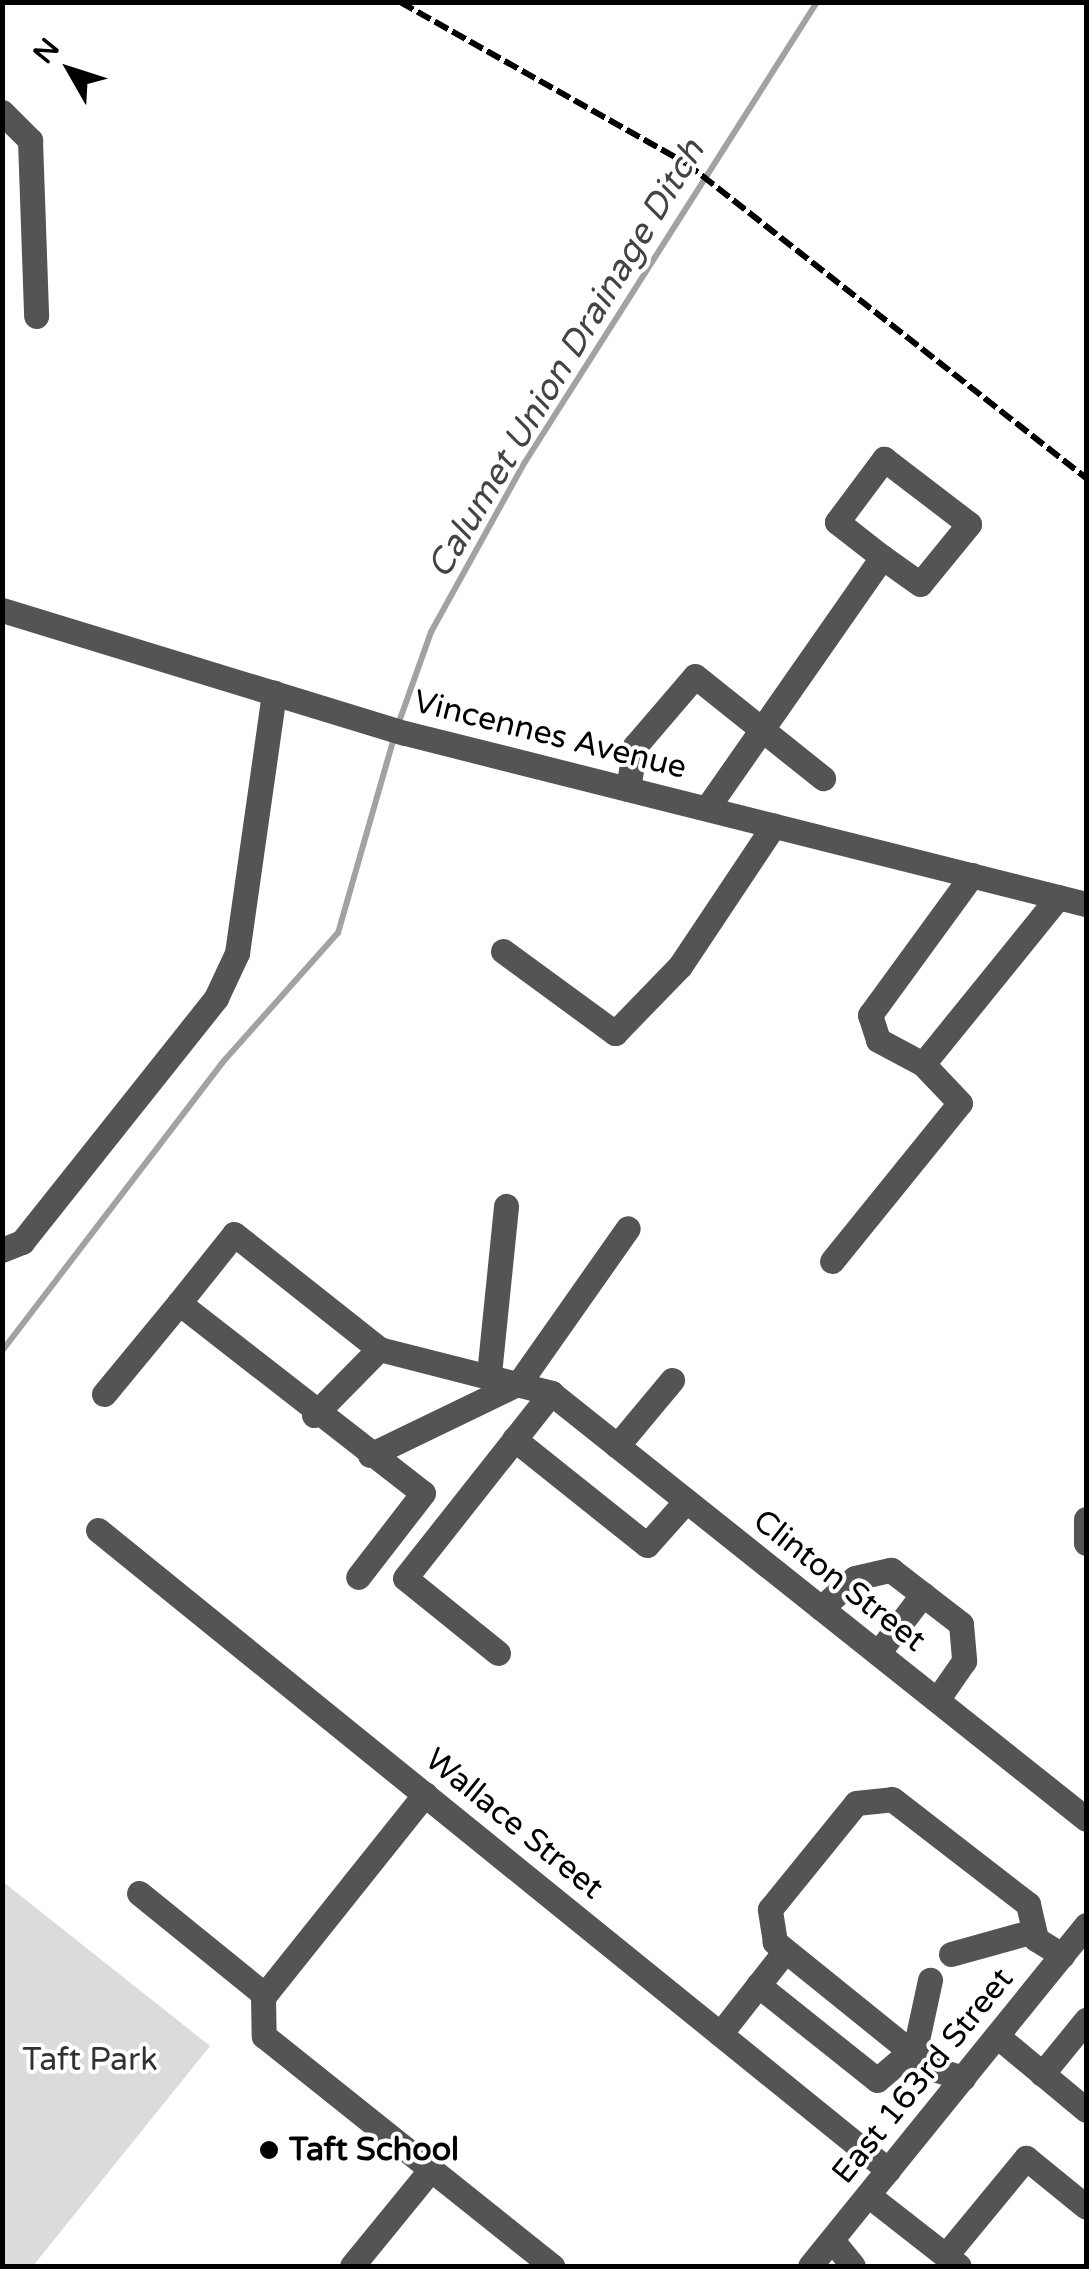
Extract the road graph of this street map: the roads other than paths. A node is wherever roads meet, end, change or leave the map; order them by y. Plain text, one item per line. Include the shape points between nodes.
1 (2, 112) edge
2 (36, 316) dead end
3 (882, 557) junction
4 (2, 610) edge
5 (274, 693) junction
6 (758, 727) junction
7 (823, 778) dead end
8 (628, 789) junction
9 (707, 808) junction
10 (774, 826) junction
11 (972, 875) junction
12 (1058, 897) junction
13 (1086, 904) edge
14 (503, 952) dead end
15 (922, 1064) junction
16 (506, 1206) dead end
17 (628, 1228) dead end
18 (2, 1250) edge
19 (832, 1262) dead end
20 (179, 1303) junction
21 (379, 1350) junction
22 (489, 1374) junction
23 (672, 1380) dead end
24 (519, 1382) junction
25 (551, 1393) junction
26 (104, 1394) dead end
27 (314, 1415) junction
28 (514, 1439) junction
29 (617, 1446) junction
30 (370, 1455) junction
31 (686, 1502) junction
32 (1086, 1519) edge
33 (98, 1530) dead end
34 (1086, 1543) edge
35 (358, 1577) dead end
36 (922, 1594) junction
37 (821, 1608) junction
38 (498, 1653) dead end
39 (878, 1653) junction
40 (937, 1700) junction
41 (425, 1794) junction
42 (1086, 1819) edge
43 (139, 1892) dead end
44 (1086, 1926) edge
45 (1034, 1931) junction
46 (785, 1951) junction
47 (951, 1954) dead end
48 (1062, 1955) junction
49 (930, 1980) dead end
50 (758, 1985) junction
51 (265, 1995) junction
52 (1086, 2020) edge
53 (720, 2034) junction
54 (996, 2036) junction
55 (912, 2053) junction
56 (1042, 2074) junction
57 (963, 2078) junction
58 (1086, 2110) edge
59 (431, 2169) junction
60 (888, 2170) junction
61 (868, 2195) junction
62 (1086, 2207) edge
63 (832, 2240) junction
64 (952, 2261) edge
65 (352, 2266) edge
66 (552, 2266) edge
67 (810, 2266) edge
68 (852, 2266) edge

1 - 2 street via 30,140
3 - 3 street via 838,522 884,459 969,524 920,584
3 - 6 street
4 - 5 street, Vincennes Avenue
5 - 8 street, Vincennes Avenue
5 - 18 street via 236,953 216,998 22,1242
6 - 7 street
6 - 8 street via 695,676 635,746
6 - 9 street
8 - 9 street, Vincennes Avenue
9 - 10 street, Vincennes Avenue
10 - 11 street, Vincennes Avenue
10 - 14 street via 680,966 614,1033
11 - 12 street, Vincennes Avenue
11 - 15 street via 870,1015 878,1040
12 - 13 street, Vincennes Avenue
12 - 15 street
15 - 19 street via 960,1103
16 - 22 street
17 - 24 street
20 - 21 street via 234,1234
20 - 26 street
20 - 27 street
21 - 22 street, Clinton Street
21 - 27 street
22 - 24 street, Clinton Street
23 - 29 street
24 - 25 street, Clinton Street
24 - 30 street
25 - 28 street
25 - 29 street, Clinton Street
27 - 30 street
28 - 31 street via 647,1545
28 - 38 street via 405,1578
29 - 31 street, Clinton Street
30 - 35 street via 423,1493
31 - 37 street, Clinton Street
32 - 34 street
33 - 41 street, Wallace Street
36 - 37 street via 891,1570 856,1578
36 - 39 street
36 - 40 street via 961,1624 964,1661
37 - 39 street, Clinton Street
39 - 40 street, Clinton Street
40 - 42 street, Clinton Street
41 - 51 street
41 - 53 street, Wallace Street
43 - 51 street
44 - 48 street, East 163rd Street
45 - 46 street via 1028,1904 892,1799 856,1802 770,1909 775,1942
45 - 47 street
45 - 48 street
46 - 50 street
46 - 55 street
48 - 54 street, East 163rd Street
49 - 55 street
50 - 53 street
50 - 55 street via 877,2080
51 - 59 street via 264,2036
52 - 56 street
53 - 60 street, Wallace Street
54 - 56 street
54 - 57 street, East 163rd Street
55 - 57 street
56 - 58 street
57 - 60 street, East 163rd Street
59 - 65 street
59 - 66 street
60 - 61 street, East 163rd Street
61 - 63 street, East 163rd Street
61 - 64 street
62 - 64 street via 1026,2158
63 - 67 street, East 163rd Street
63 - 68 street

